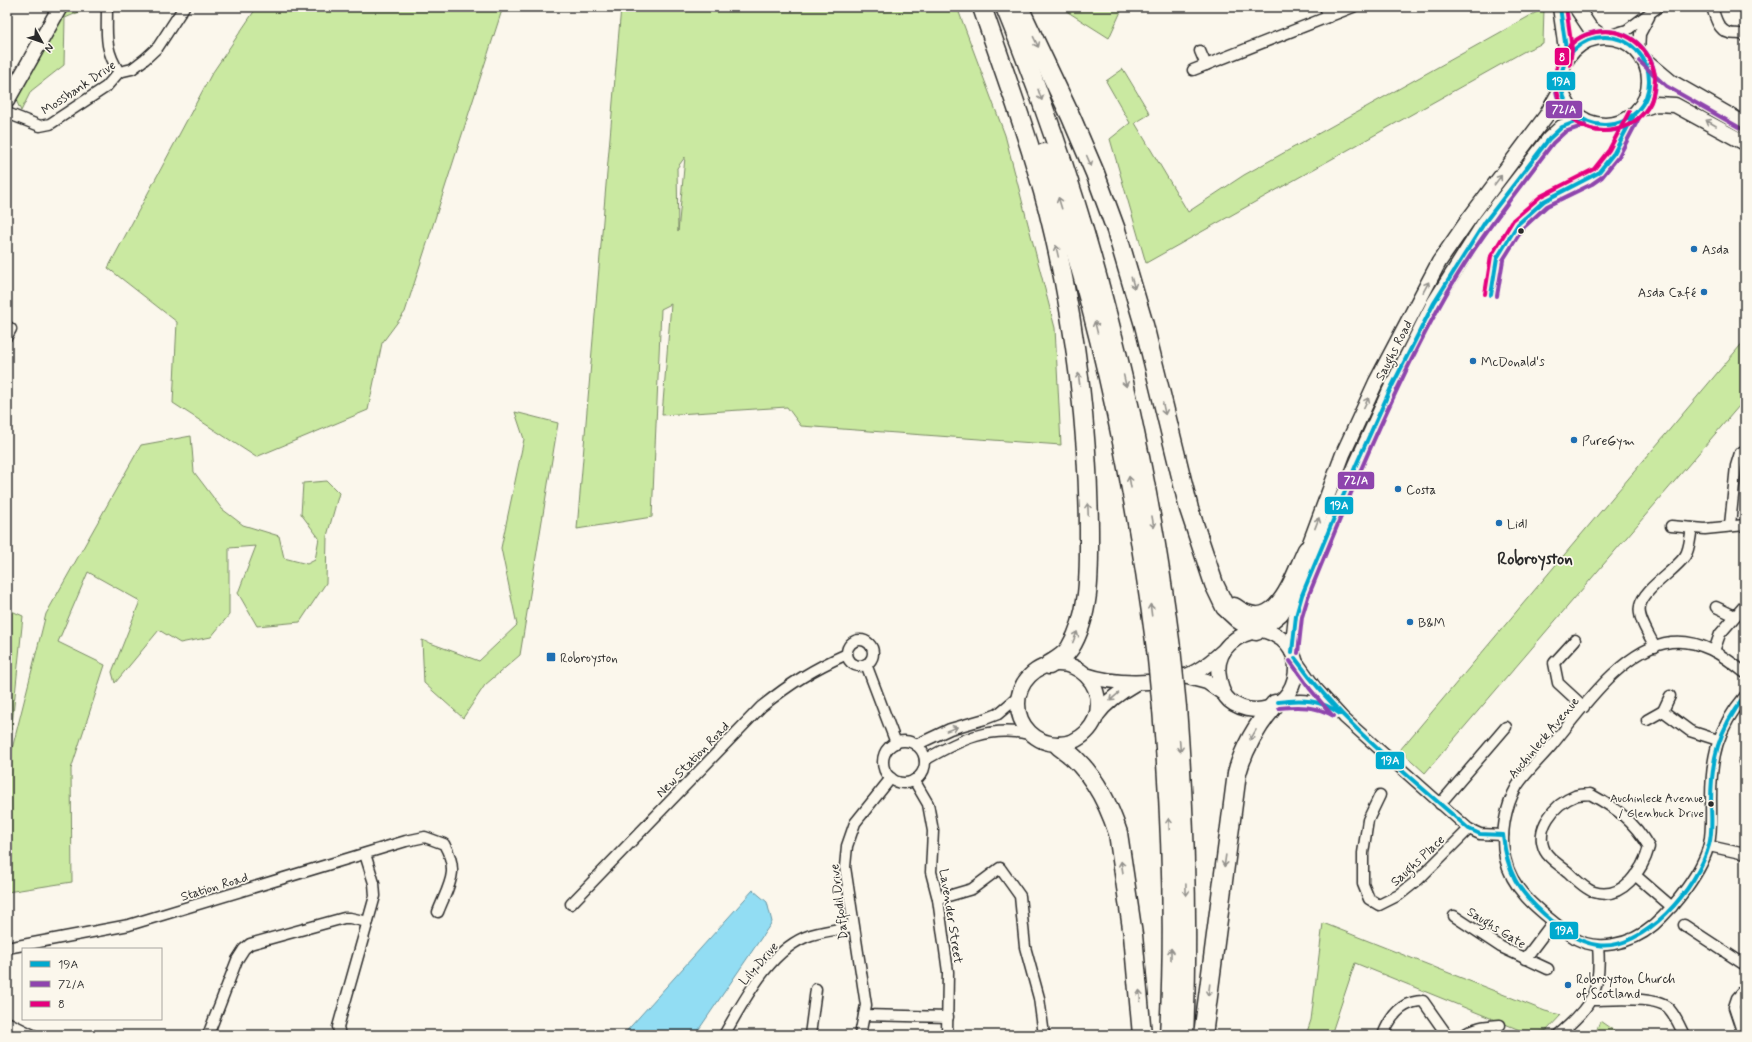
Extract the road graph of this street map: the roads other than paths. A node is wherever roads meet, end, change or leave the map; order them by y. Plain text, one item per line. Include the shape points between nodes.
1 (60, 7) edge
2 (107, 7) edge
3 (184, 7) edge
4 (982, 7) edge
5 (989, 7) edge
6 (1005, 7) edge
7 (1019, 7) edge
8 (1325, 7) edge
9 (1353, 7) edge
10 (1560, 7) edge
11 (1576, 7) edge
12 (1712, 7) edge
13 (1655, 8) edge
14 (1329, 17) junction
15 (1604, 36) junction
16 (1745, 36) edge
17 (1200, 51) dead end
18 (1641, 55) junction
19 (1564, 64) junction
20 (1206, 65) junction
21 (1193, 70) dead end
22 (119, 72) junction
23 (1561, 89) junction
24 (7, 101) edge
25 (1638, 110) junction
26 (7, 113) edge
27 (1583, 119) junction
28 (1745, 124) edge
29 (1745, 143) edge
30 (7, 326) edge
31 (7, 336) edge
32 (1745, 450) edge
33 (1730, 525) junction
34 (1745, 525) edge
35 (1671, 526) dead end
36 (1692, 528) junction
37 (1307, 550) junction
38 (1214, 584) junction
39 (1745, 605) edge
40 (1716, 608) dead end
41 (1735, 616) junction
42 (1259, 630) junction
43 (1574, 640) dead end
44 (1655, 647) junction
45 (1164, 648) junction
46 (1224, 650) junction
47 (1714, 651) junction
48 (847, 654) junction
49 (1294, 655) junction
50 (866, 664) junction
51 (1049, 665) junction
52 (1745, 672) edge
53 (1086, 675) junction
54 (1184, 676) junction
55 (1136, 683) junction
56 (1223, 693) junction
57 (1670, 696) dead end
58 (1745, 696) edge
59 (1018, 697) junction
60 (1277, 703) junction
61 (1584, 707) junction
62 (1170, 708) junction
63 (1337, 711) junction
64 (1663, 711) junction
65 (1096, 716) junction
66 (1647, 720) dead end
67 (1506, 727) dead end
68 (1032, 735) junction
69 (1718, 740) junction
70 (896, 743) junction
71 (916, 745) junction
72 (1059, 746) junction
73 (925, 760) junction
74 (891, 778) junction
75 (914, 780) junction
76 (1380, 795) dead end
77 (1440, 804) junction
78 (1469, 829) junction
79 (1503, 835) junction
80 (1709, 846) junction
81 (365, 854) junction
82 (1745, 854) edge
83 (1635, 875) junction
84 (938, 899) junction
85 (572, 904) dead end
86 (1672, 907) junction
87 (438, 912) dead end
88 (1454, 916) dead end
89 (368, 922) junction
90 (1553, 922) junction
91 (1684, 925) dead end
92 (854, 927) junction
93 (1598, 946) junction
94 (7, 948) edge
95 (1525, 959) junction
96 (1745, 965) edge
97 (1548, 969) dead end
98 (816, 989) dead end
99 (1745, 989) edge
100 (1591, 1000) junction
101 (864, 1015) junction
102 (948, 1017) junction
103 (7, 1022) edge
104 (1500, 1025) dead end
105 (34, 1035) edge
106 (208, 1035) edge
107 (340, 1035) edge
108 (724, 1035) edge
109 (810, 1035) edge
110 (860, 1035) edge
111 (947, 1035) edge
112 (1044, 1035) edge
113 (1142, 1035) edge
114 (1169, 1035) edge
115 (1184, 1035) edge
116 (1203, 1035) edge
117 (1383, 1035) edge
118 (1447, 1035) edge
119 (1464, 1035) edge
120 (1558, 1035) edge
121 (1684, 1035) edge
122 (1740, 1035) edge

1 - 24 street
2 - 22 street via 110,58
3 - 22 street, Mossbank Drive via 158,47 132,69
51 -> 4 highway via 1061,658 1071,646 1080,623 1087,587 1089,516 1083,418 1067,295 1048,211 1024,130
45 -> 5 highway via 1147,580 1125,451 1093,317 1051,173
6 -> 45 highway via 1036,84 1104,294 1142,459 1156,537
7 -> 38 highway via 1071,117 1116,230 1144,325 1189,509
8 - 14 street
9 - 14 street
10 - 19 street via 1566,49
11 - 15 street via 1590,28
12 - 16 street via 1719,26 1729,33 1741,33
13 - 15 street via 1627,30
13 - 18 street via 1642,27
14 - 20 street
15 - 18 street via 1628,42
15 - 19 street via 1587,40 1576,47
17 - 20 street
18 - 25 street via 1649,77 1647,96
18 - 28 street via 1670,81
19 - 23 street
20 - 21 street
22 - 26 street, Mossbank Drive via 106,87 50,124 40,126
23 - 27 street via 1571,110
37 -> 23 street, Saughs Road via 1343,454 1376,382 1440,262 1468,220 1546,116
25 - 27 street via 1622,122 1606,125
29 -> 25 street via 1675,105 1656,104
27 - 49 street, Saughs Road via 1562,127 1549,139 1485,222 1434,302 1365,444 1302,595 1296,616
30 - 31 street via 11,329
32 - 33 street via 1740,453 1736,466
33 - 34 street
33 - 36 street via 1705,529
35 - 36 street
36 - 44 street via 1687,554 1659,583 1647,591 1640,607 1642,619
37 - 38 highway via 1283,601 1276,609 1266,614 1245,614
37 - 42 street, Saughs Road via 1288,604 1281,614
38 - 42 highway via 1225,607 1238,619
39 - 41 street
40 - 41 street
41 - 47 street via 1720,634
42 - 46 street via 1237,638
42 - 49 street via 1277,635
43 - 61 street via 1554,663 1558,683
44 - 47 street, Auchinleck Avenue via 1670,642 1693,642
44 - 61 street, Auchinleck Avenue via 1634,658 1616,672
45 - 62 highway, bridge
46 - 54 street via 1211,662
46 - 56 street via 1218,666
47 - 52 street, Auchinleck Avenue
48 - 50 street via 854,664
48 - 50 street via 853,643 865,641 873,650 872,658
48 - 85 street, New Station Road via 816,668 761,707
49 - 60 street via 1297,672 1294,685
49 - 63 street via 1315,686
50 - 70 street
51 - 53 street via 1061,664
51 - 59 street via 1029,676
53 - 55 street via 1108,681
53 - 65 street via 1097,695
54 - 55 street
54 - 56 street via 1207,682
55 -> 65 street via 1116,695
56 - 60 street via 1232,703 1248,709 1261,710
57 - 64 street
58 - 69 street, Auchinleck Avenue via 1730,715
59 - 68 street via 1020,718
71 -> 59 street via 950,729 998,714
60 - 63 street via 1304,699
60 -> 116 highway via 1260,723 1248,744 1237,773
61 - 79 street, Auchinleck Avenue via 1517,786 1506,814
114 -> 62 highway via 1172,884 1168,784
62 -> 115 highway via 1186,871
63 - 77 street
64 - 66 street
64 - 69 street via 1690,731
65 - 72 street via 1083,736
67 - 77 street
68 - 72 street via 1041,741
68 - 73 street via 1018,731 984,733 947,747
69 - 80 street, Auchinleck Avenue via 1711,775
70 - 71 street via 903,741
70 - 74 street via 886,752 884,759 886,773
71 - 73 street via 924,754
113 -> 72 highway via 1133,935 1118,833 1098,788 1077,760
73 - 75 street via 922,774
74 - 75 street via 904,783
74 - 92 street, Daffodil Drive via 855,823 847,846 845,867
75 - 84 street, Lavender Street via 928,804 932,831 931,872
76 - 78 street, Saughs Place via 1368,820 1363,853 1363,884 1369,899 1379,905 1399,895 1419,879
77 - 78 street
78 - 79 street via 1480,834
79 - 90 street, Auchinleck Avenue via 1509,874 1524,895
80 - 82 street
80 - 86 street, Auchinleck Avenue via 1692,882
81 - 87 street, Station Road via 425,837 444,844 452,862 452,876
81 - 89 street via 374,883 375,896
81 - 94 street, Station Road via 129,926
83 - 83 street via 1646,861 1649,847 1642,834 1620,811 1590,794 1575,796 1556,809 1544,822 1542,836 1546,852 1580,883 1594,892 1609,894 1628,884
83 - 86 street
84 - 102 street, Lavender Street via 948,972
84 - 112 street via 972,889 1000,868 1020,896 1025,947 1040,998
86 - 93 street, Auchinleck Avenue via 1652,926 1626,942
88 - 95 street, Saughs Gate via 1501,947
89 - 106 street via 344,918 250,944 237,960
89 - 107 street via 338,1027
90 - 93 street, Auchinleck Avenue via 1576,939
90 - 95 street, Saughs Gate
91 - 96 street
92 - 101 street, Daffodil Drive via 866,1005
92 - 108 street, Lily Drive via 811,935 783,952 753,985
93 - 100 street via 1600,968
95 - 97 street, Saughs Gate
98 - 109 street
99 - 122 street via 1737,998 1734,1007 1741,1028
100 - 120 street via 1578,1018
100 - 121 street via 1634,999 1659,1003 1670,1009
101 - 102 street
101 - 110 street, Daffodil Drive
102 - 111 street, Lavender Street
103 - 105 street
104 - 119 street via 1482,1026
117 - 118 street via 1388,1022 1412,1001 1423,1001

